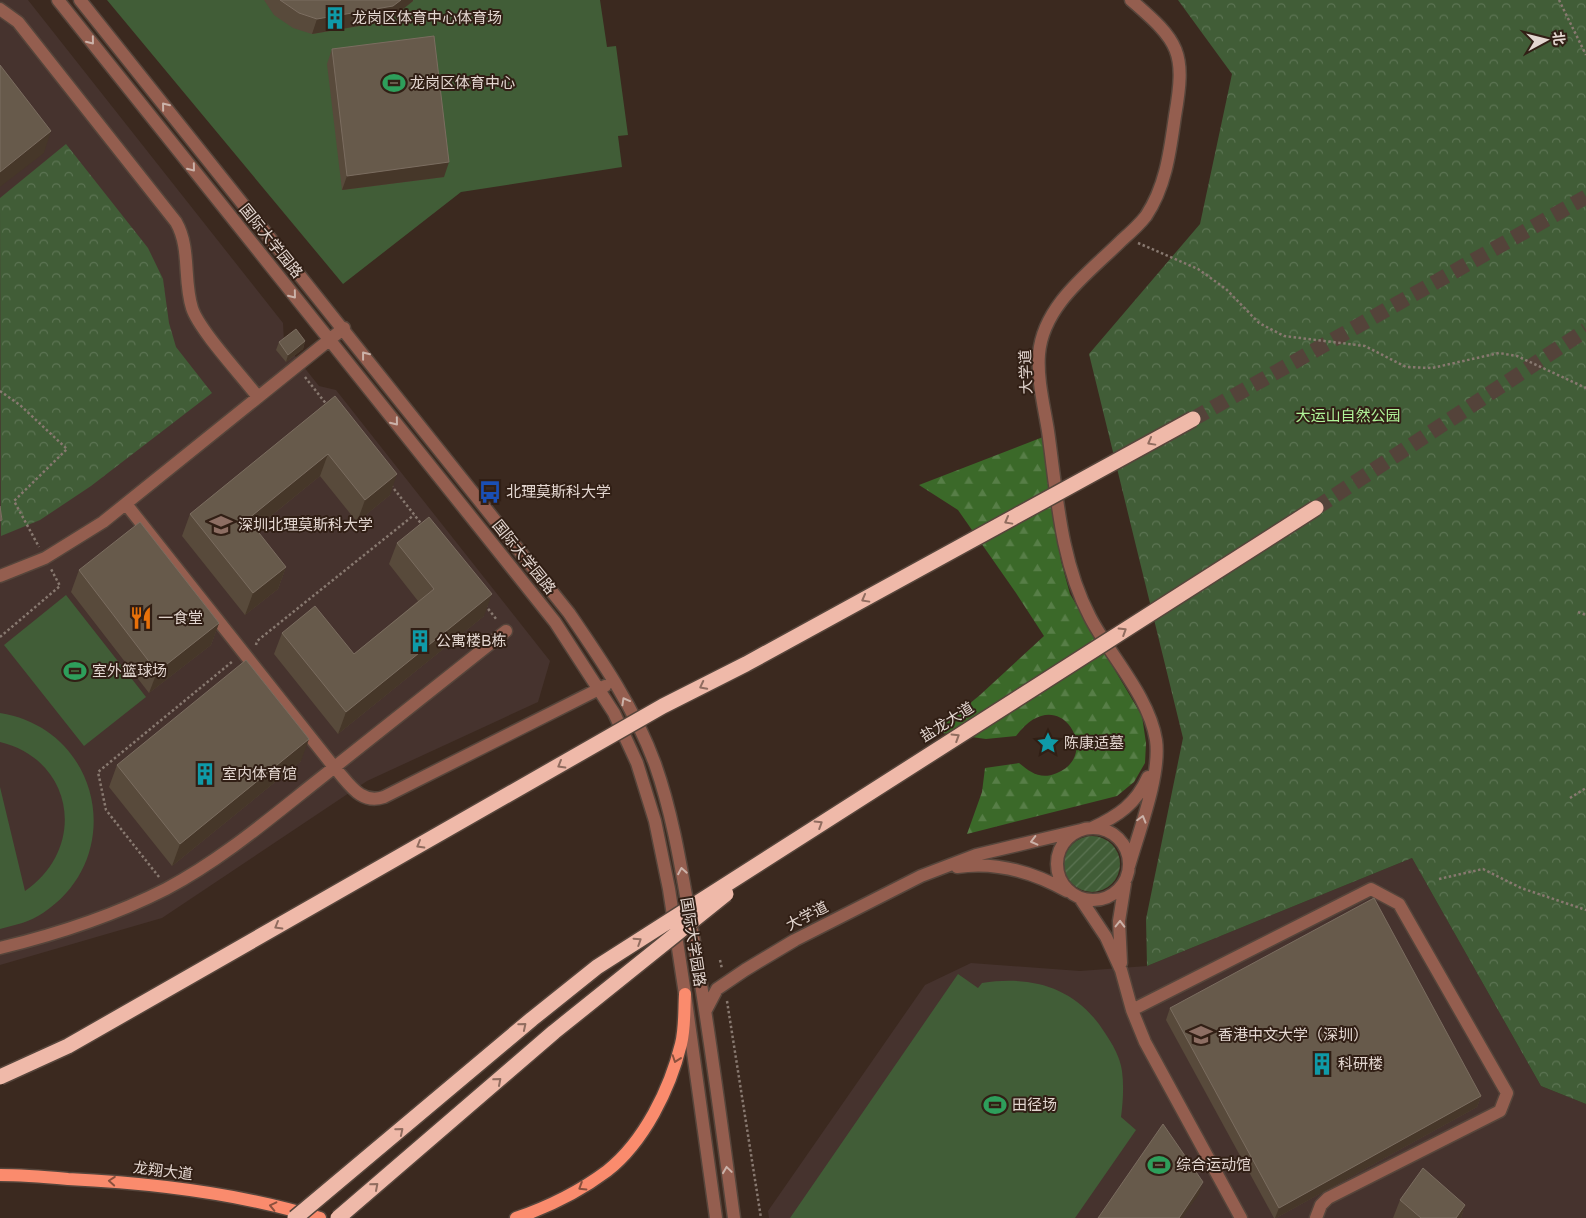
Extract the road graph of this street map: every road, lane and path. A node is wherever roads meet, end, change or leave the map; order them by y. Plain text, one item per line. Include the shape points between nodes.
1 (58, 0) edge
2 (80, 0) edge
3 (1131, 0) edge
4 (1559, 0) edge
5 (0, 9) edge
6 (1586, 55) edge
7 (1125, 238) junction
8 (344, 328) junction
9 (329, 340) junction
10 (296, 366) junction
11 (1586, 388) edge
12 (0, 391) edge
13 (258, 397) junction
14 (327, 405) edge
15 (1193, 419) tunnel mouth
16 (389, 483) edge
17 (126, 504) junction
18 (1316, 508) tunnel mouth
19 (414, 514) junction
20 (426, 530) edge
21 (45, 558) junction
22 (0, 576) edge
23 (481, 600) edge
24 (1578, 612) dead end
25 (1586, 615) edge
26 (506, 631) joint
27 (0, 637) edge
28 (247, 656) junction
29 (614, 681) junction
30 (600, 689) junction
31 (1157, 753) junction
32 (334, 767) junction
33 (1586, 788) edge
34 (1570, 798) dead end
35 (1087, 829) junction
36 (790, 843) junction
37 (938, 870) junction
38 (1127, 872) junction
39 (1439, 879) dead end
40 (168, 888) junction
41 (1075, 896) junction
42 (1586, 910) edge
43 (0, 948) edge
44 (720, 960) dead end
45 (1122, 970) junction
46 (724, 984) junction
47 (685, 994) junction
48 (706, 1010) junction
49 (1132, 1010) junction
50 (0, 1077) edge
51 (0, 1175) edge
52 (295, 1218) edge
53 (320, 1218) edge
54 (338, 1218) edge
55 (516, 1218) edge
56 (716, 1218) edge
57 (734, 1218) edge
58 (761, 1218) edge
59 (1241, 1218) edge
60 (1316, 1218) edge

1 -> 9 street, 国际大学园路
8 -> 2 street, 国际大学园路
3 - 7 street, 大学道 via 1170,37 1179,58 1182,80 1165,177 1145,217
4 - 6 path
5 - 13 street via 18,22 176,222 183,239 195,315
7 - 11 path via 1198,269 1226,289 1259,324 1284,336 1365,346 1406,367 1432,368 1499,353 1508,354
7 - 31 street, 大学道 via 1070,290 1055,310 1044,332 1039,355 1061,525 1077,592 1145,708 1156,737
8 - 9 street
29 -> 8 street, 国际大学园路 via 570,613
9 - 10 street
9 -> 30 street, 国际大学园路 via 555,622
10 - 13 street
10 - 14 path
12 - 21 path via 20,405 67,450 14,501
13 - 17 street
15 -> 50 highway, bridge via 746,664 663,706 68,1046
16 - 19 path
17 - 21 street via 82,537
17 - 28 street
36 -> 18 highway, 盐龙大道, bridge
19 - 20 path
19 - 28 path via 257,642 254,651
21 - 22 street
21 - 27 path via 60,586
23 - 26 path
24 - 25 path
26 - 32 street
28 - 32 street
28 - 40 path via 240,662 232,662 98,772 106,810
29 - 30 street
48 -> 29 street, 国际大学园路 via 680,859 664,792 642,735
30 - 32 street via 375,800 357,794
30 - 47 street, 国际大学园路 via 626,737 646,788 663,855
31 - 35 street, 大学道 via 1136,799 1114,818
38 -> 31 street, 大学道 via 1154,776
32 - 40 street via 226,852
33 - 34 path
35 -> 37 street, 大学道 via 976,855
35 - 38 street via 1114,835 1127,854
35 - 41 street, 大学道 via 1071,836 1058,854 1059,876
52 -> 36 highway, 盐龙大道, bridge via 597,967
54 -> 36 highway, bridge via 562,1026
37 - 41 street, 大学道 via 965,866 1007,867 1031,873
37 - 46 street, 大学道 via 795,940
38 - 41 street, 大学道 via 1112,895 1100,900
45 -> 38 street via 1119,921
39 - 42 path via 1483,869 1521,888
40 - 43 street via 82,925
41 - 45 street via 1106,937
44 - 46 path
45 - 49 street
46 - 48 street, 大学道 via 717,989
46 - 58 path
47 -> 55 main road via 682,1036 675,1063 640,1134 608,1170 586,1185
47 - 56 street, 国际大学园路
57 -> 48 street, 国际大学园路
49 - 59 street via 1145,1042
49 - 60 street via 1371,889 1399,904 1507,1093 1500,1111 1328,1198
53 -> 51 main road, 龙翔大道 via 240,1198 173,1188 116,1181

